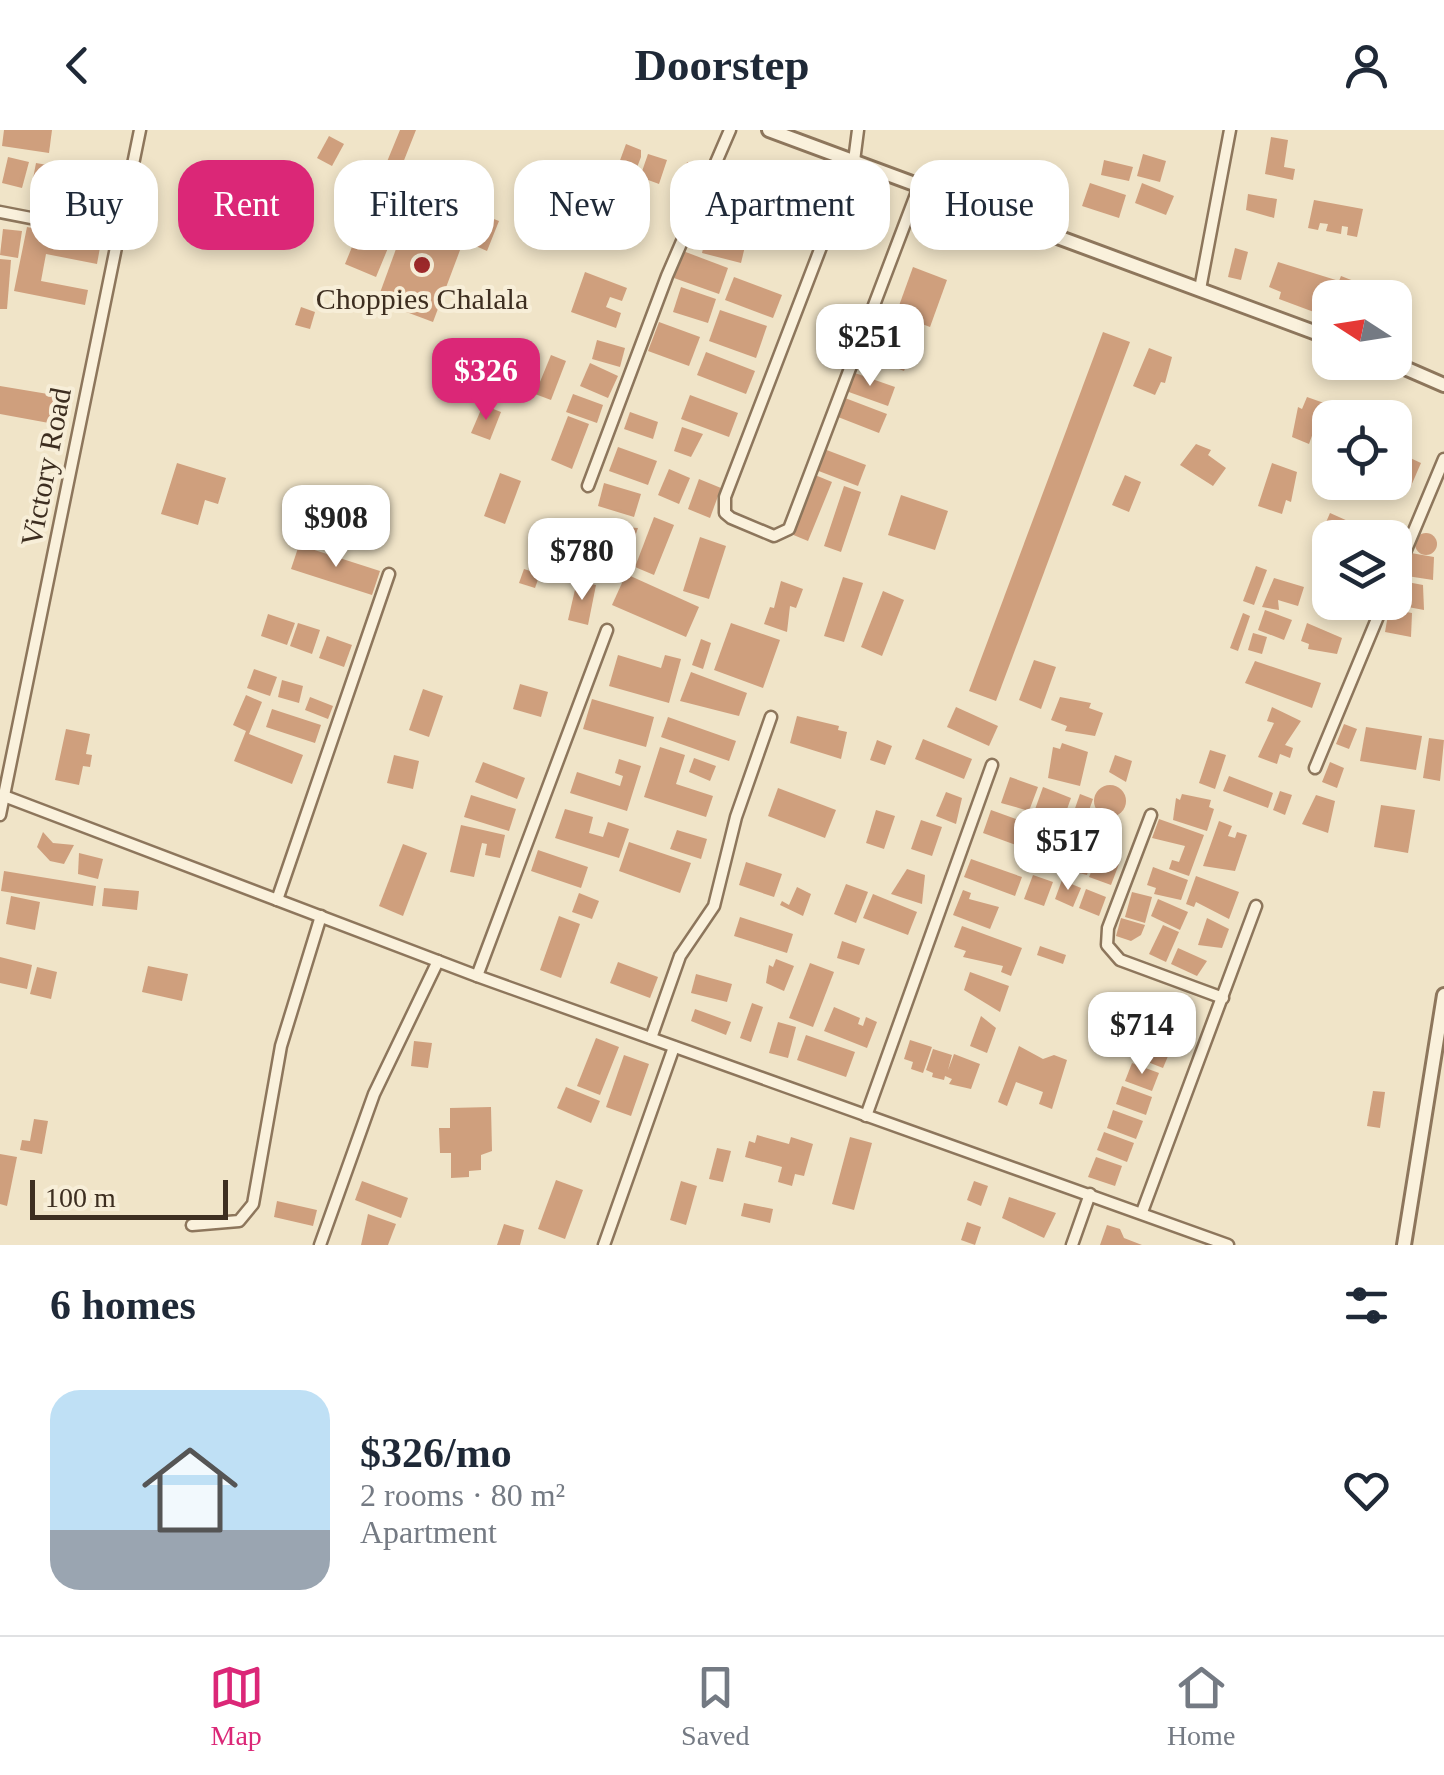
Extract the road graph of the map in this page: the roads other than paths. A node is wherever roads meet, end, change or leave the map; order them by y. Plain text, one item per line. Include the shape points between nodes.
1 (140, 130) edge
2 (730, 130) edge
3 (769, 130) edge
4 (858, 130) edge
5 (1230, 130) edge
6 (134, 160) edge
7 (854, 160) joint
8 (910, 210) edge
9 (0, 212) edge
10 (30, 218) edge
11 (1069, 240) edge
12 (115, 250) edge
13 (820, 250) edge
14 (1200, 290) junction
15 (1312, 331) edge
16 (1412, 371) edge
17 (1444, 384) edge
18 (1444, 459) edge
19 (588, 486) dead end
20 (1412, 535) edge
21 (389, 574) dead end
22 (1377, 620) edge
23 (607, 630) dead end
24 (771, 716) dead end
25 (0, 740) edge
26 (14, 743) junction
27 (992, 766) dead end
28 (1315, 768) dead end
29 (4, 796) junction
30 (0, 814) edge
31 (1152, 815) dead end
32 (277, 900) junction
33 (1256, 906) dead end
34 (320, 916) junction
35 (438, 961) junction
36 (477, 976) junction
37 (1444, 995) edge
38 (1223, 998) junction
39 (651, 1038) junction
40 (674, 1047) junction
41 (866, 1116) junction
42 (1090, 1194) junction
43 (1142, 1212) junction
44 (192, 1225) dead end
45 (320, 1245) edge
46 (604, 1245) edge
47 (1072, 1245) edge
48 (1228, 1245) edge
49 (1404, 1245) edge

1 - 6 street, Victory Road
2 - 19 street
3 - 7 street
4 - 7 street
5 - 14 street
8 - 13 street via 792,522 784,535 774,536 731,518 725,497
9 - 10 street
11 - 14 street
12 - 26 street, Victory Road
14 - 15 street
16 - 17 street
18 - 20 street
21 - 32 street
22 - 28 street
23 - 36 street
24 - 39 street via 714,906 680,956
25 - 26 street
26 - 29 street, Victory Road
27 - 41 street
29 - 30 street, Victory Road
29 - 32 street
31 - 38 street via 1106,945 1120,960
32 - 34 street
33 - 38 street
34 - 35 street
34 - 44 street via 281,1046 253,1204 239,1221
35 - 36 street
35 - 45 street via 374,1094
36 - 39 street
37 - 49 street
38 - 43 street
39 - 40 street
40 - 41 street
40 - 46 street
41 - 42 street
42 - 43 street
42 - 47 street
43 - 48 street

